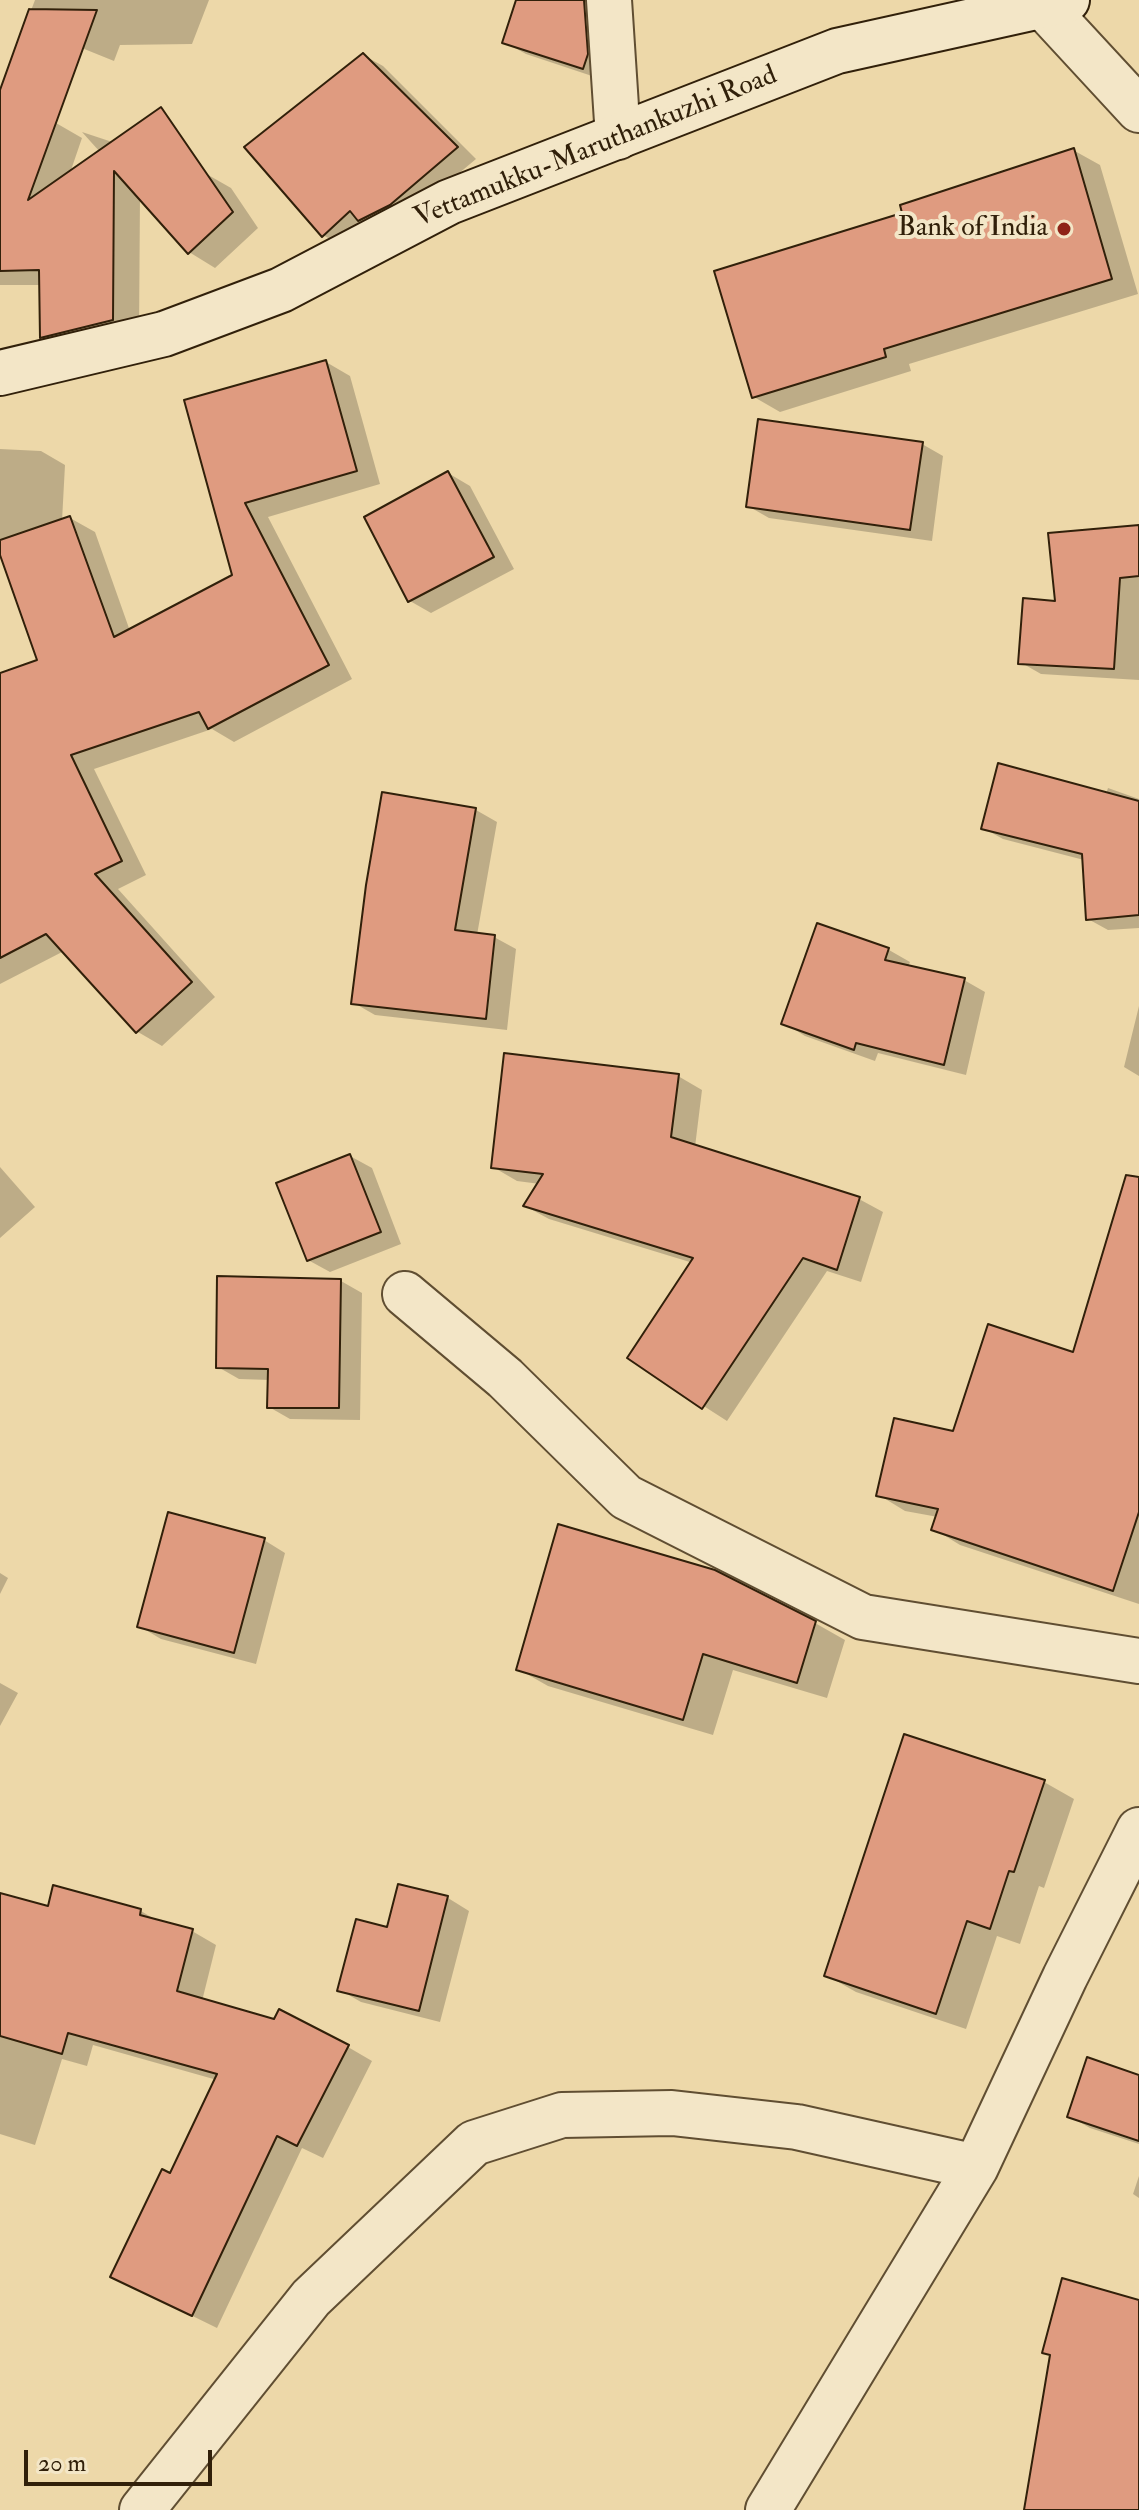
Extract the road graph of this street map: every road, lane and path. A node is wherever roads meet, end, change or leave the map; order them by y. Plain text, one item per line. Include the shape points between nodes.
1 (609, 0) edge
2 (1055, 3) edge
3 (1139, 110) edge
4 (618, 137) junction
5 (0, 373) edge
6 (405, 1294) dead end
7 (1139, 1661) edge
8 (1139, 1830) edge
9 (976, 2167) junction
10 (142, 2510) edge
11 (768, 2510) edge

1 - 4 street
2 - 3 street
2 - 4 street, Vettamukku-Maruthankuzhi Road via 837,51
4 - 5 street, Vettamukku-Maruthankuzhi Road via 449,202 281,290 164,334
6 - 7 street via 505,1378 626,1497 863,1617
8 - 9 street
9 - 10 street via 797,2127 672,2113 562,2115 474,2143 311,2298
9 - 11 street

